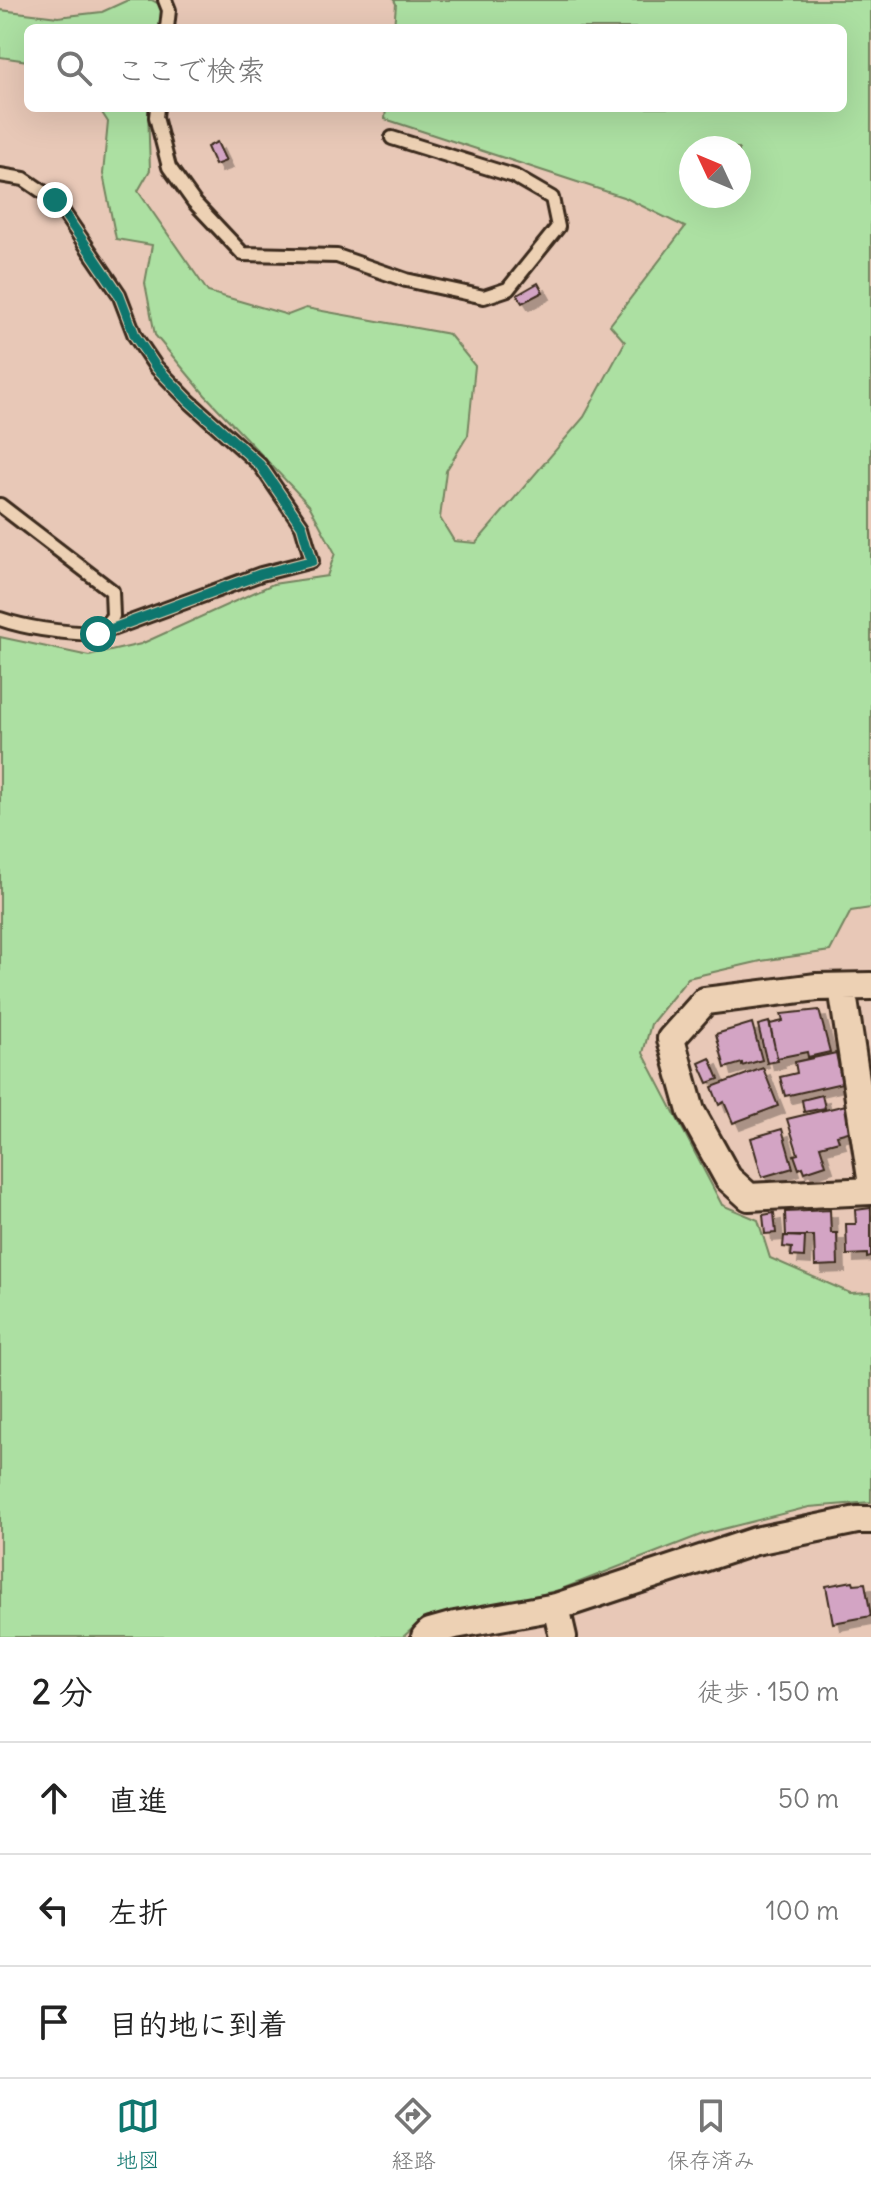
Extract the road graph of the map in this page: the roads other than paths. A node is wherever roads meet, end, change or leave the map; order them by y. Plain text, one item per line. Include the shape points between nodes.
1 (165, 0) edge
2 (167, 24) edge
3 (157, 112) edge
4 (392, 138) dead end
5 (0, 175) edge
6 (0, 505) edge
7 (0, 619) edge
8 (98, 634) junction
9 (871, 986) edge
10 (842, 987) junction
11 (871, 1178) edge
12 (871, 1191) edge
13 (871, 1520) edge
14 (556, 1607) junction
15 (425, 1637) edge
16 (563, 1637) edge

1 - 2 lane
3 - 4 lane via 169,167 243,254 337,256 406,280 484,297 508,289 558,227 552,198 514,176
5 - 8 lane via 24,179 55,200 119,294 135,336 156,367 260,465 302,526 312,561 261,574
6 - 8 lane via 112,591 113,616
7 - 8 lane via 62,633
9 - 10 street
10 - 11 street
10 - 12 street via 705,1001 671,1039 691,1111 728,1178 749,1197
13 - 14 street via 755,1541
14 - 15 street via 455,1625
14 - 16 street

